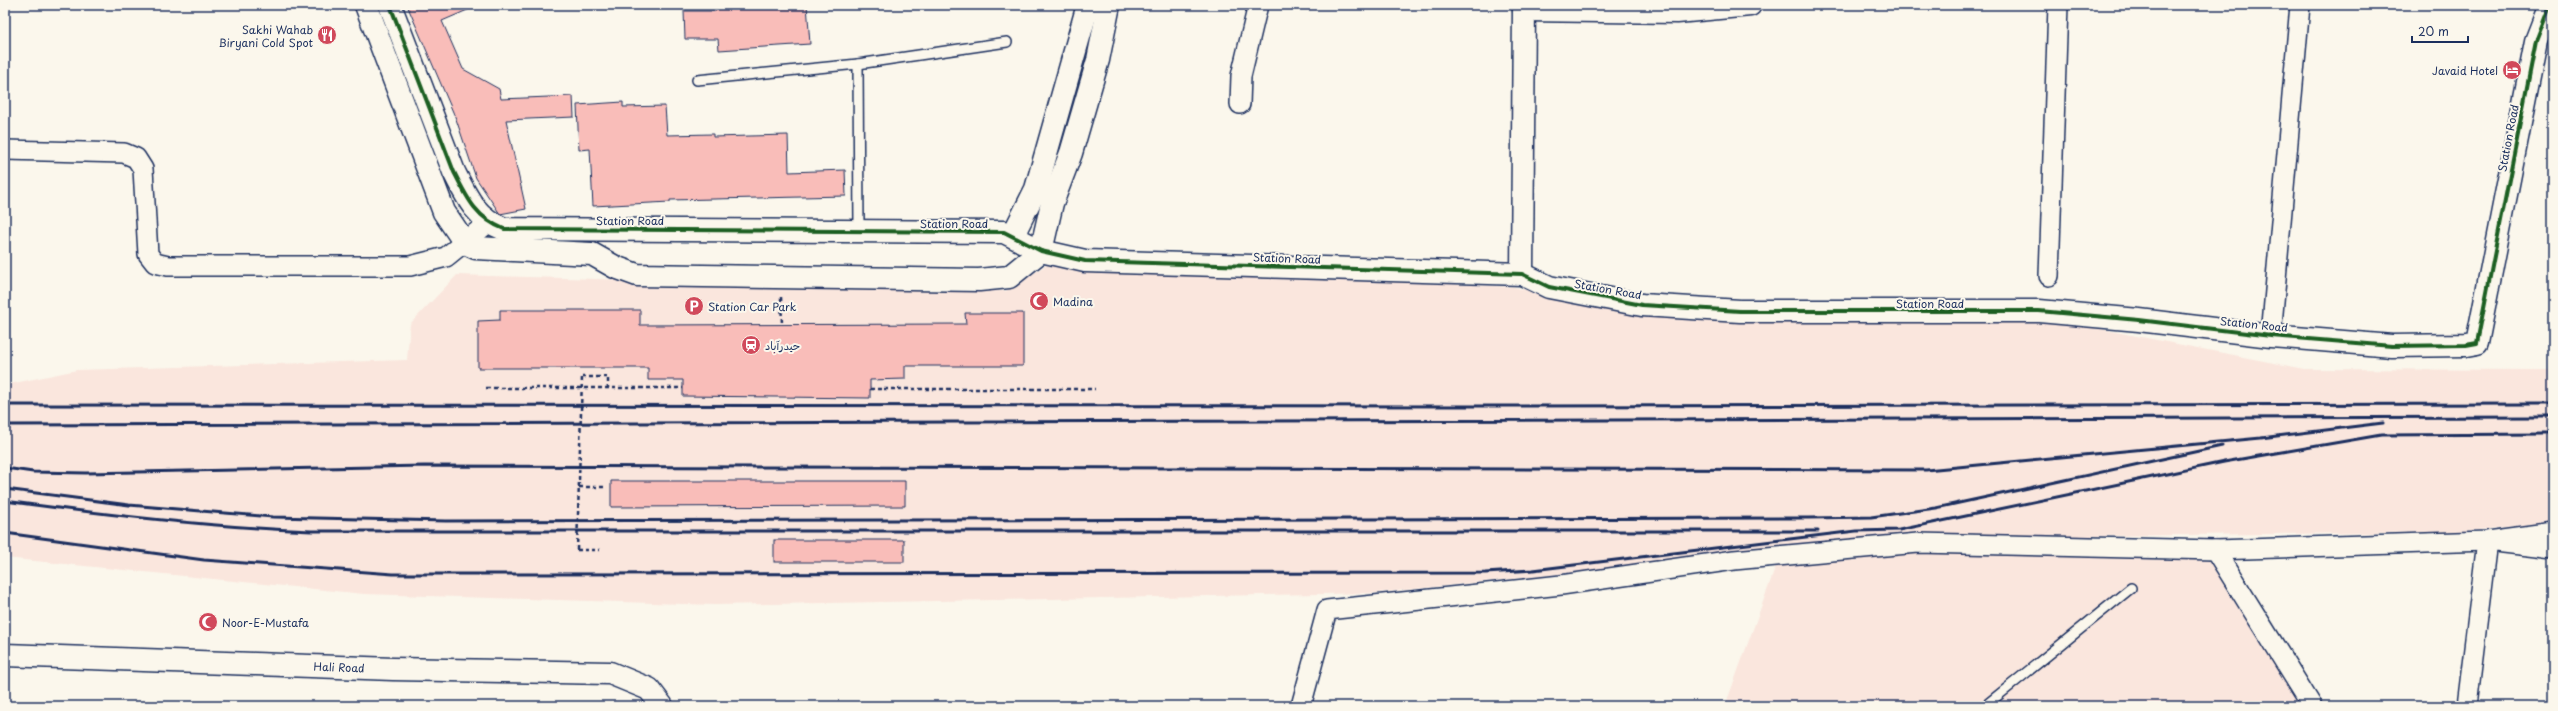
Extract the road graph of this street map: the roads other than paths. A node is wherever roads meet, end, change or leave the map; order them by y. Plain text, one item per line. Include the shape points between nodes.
1 (366, 5) edge
2 (390, 5) edge
3 (1088, 5) edge
4 (1109, 5) edge
5 (1258, 5) edge
6 (1750, 5) edge
7 (2058, 5) edge
8 (2300, 5) edge
9 (2550, 5) edge
10 (1524, 7) edge
11 (1007, 42) dead end
12 (858, 64) junction
13 (696, 80) dead end
14 (1240, 104) dead end
15 (5, 150) edge
16 (488, 223) junction
17 (859, 231) junction
18 (1013, 235) junction
19 (465, 243) junction
20 (1041, 251) junction
21 (1522, 274) junction
22 (2049, 276) dead end
23 (2271, 336) junction
24 (2553, 532) edge
25 (2487, 541) junction
26 (2553, 549) edge
27 (2214, 550) junction
28 (2131, 588) dead end
29 (5, 655) edge
30 (662, 706) edge
31 (1301, 706) edge
32 (1985, 706) edge
33 (2312, 706) edge
34 (2467, 706) edge

1 - 19 street via 444,212
2 - 16 street via 454,172 464,193
3 - 18 street via 1036,189
4 - 20 street via 1098,60 1071,153 1052,203
5 - 14 street via 1241,76
6 - 10 street via 1677,12
7 - 22 street
8 - 23 street
9 - 23 street, Station Road via 2536,41 2477,343 2392,346
10 - 21 street
11 - 12 lane
12 - 13 lane
12 - 17 lane
15 - 19 street via 124,153 136,158 142,170 148,254 155,263 168,266 410,266 446,257
16 - 17 street, Station Road via 504,230
16 - 19 street
17 - 18 street, Station Road via 1004,232
18 - 20 street, Station Road
19 - 20 street via 476,248 496,250 592,254 615,268 637,275 979,280 1009,277
20 - 21 street, Station Road via 1085,262
21 - 23 street, Station Road via 1548,288 1642,305 1740,311 2039,311
24 - 25 street
25 - 26 street
25 - 27 street
25 - 34 street
27 - 31 street via 1918,542 1734,560 1561,585 1327,610
27 - 33 street
28 - 32 lane
29 - 30 street, Hali Road via 393,669 610,673 649,688

